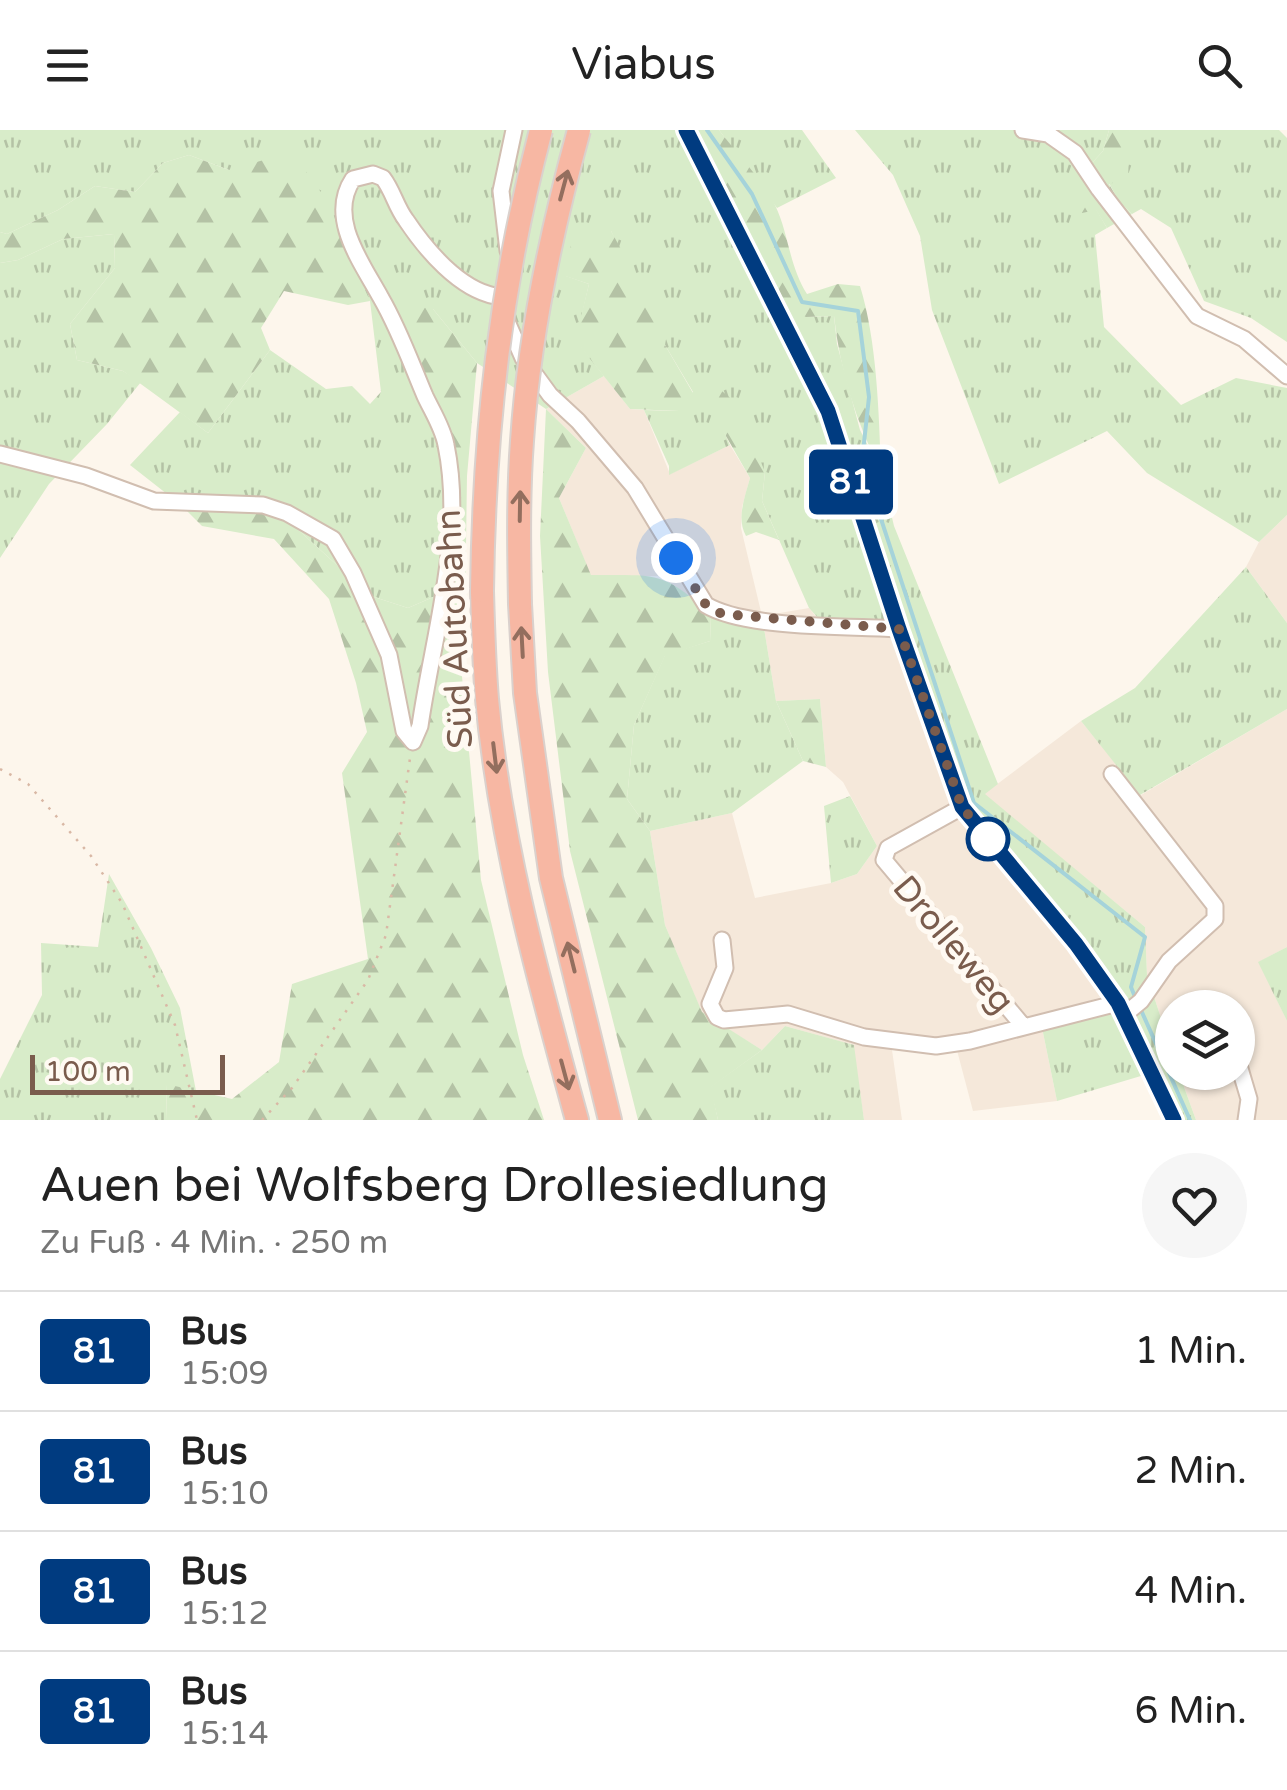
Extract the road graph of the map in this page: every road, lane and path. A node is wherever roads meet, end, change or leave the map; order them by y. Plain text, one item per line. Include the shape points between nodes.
1 (514, 130) edge
2 (541, 130) edge
3 (579, 130) edge
4 (686, 130) edge
5 (1023, 130) edge
6 (494, 296) junction
7 (1287, 376) edge
8 (0, 454) edge
9 (899, 629) junction
10 (412, 742) junction
11 (0, 769) edge
12 (1112, 774) dead end
13 (962, 807) junction
14 (722, 940) dead end
15 (1129, 1007) junction
16 (1024, 1027) junction
17 (1246, 1090) edge
18 (197, 1120) edge
19 (262, 1120) edge
20 (577, 1120) edge
21 (610, 1120) edge
22 (1174, 1120) edge
23 (1246, 1120) edge

1 - 6 street via 501,191 509,262
2 -> 20 highway, Süd Autobahn, bridge via 494,364 482,592 487,698 511,858
21 -> 3 highway, Süd Autobahn, bridge via 548,859 520,604 519,500 529,371 552,231
4 - 9 street via 828,411
5 - 7 street via 1048,134 1076,152 1197,316 1244,340
6 - 9 street via 523,358 635,488 706,605 766,620
6 - 10 street via 464,284 407,223 383,178 353,179 343,218 352,244 446,443 449,549
8 - 10 street via 154,501 263,506 332,539 390,655 404,731
9 - 13 street
10 - 19 path via 386,936 368,980
11 - 18 path via 28,784 122,903 175,1025
12 - 15 street via 1216,906 1216,919
13 - 15 street
13 - 16 street, Drolleweg via 888,848 884,860
14 - 16 street via 725,968 710,1004 724,1020 788,1014 864,1037 936,1046
15 - 16 street, Drolleweg
15 - 22 street
17 - 23 street

